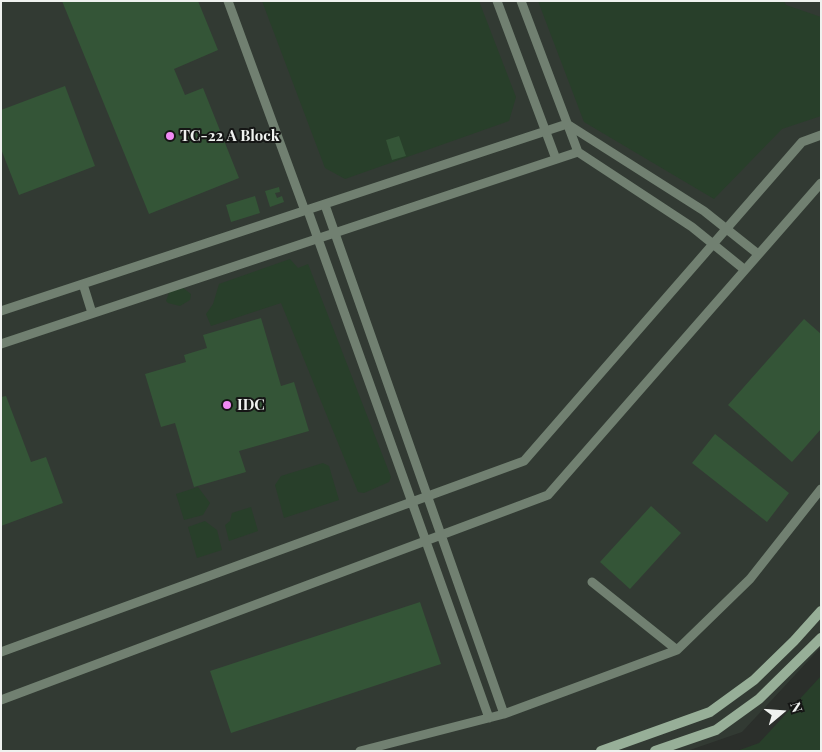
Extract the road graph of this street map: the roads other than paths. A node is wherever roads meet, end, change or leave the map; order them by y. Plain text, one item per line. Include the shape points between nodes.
1 (228, 1) edge
2 (497, 1) edge
3 (521, 1) edge
4 (567, 124) junction
5 (546, 132) junction
6 (821, 135) edge
7 (578, 152) junction
8 (556, 159) junction
9 (821, 183) edge
10 (325, 205) junction
11 (307, 211) junction
12 (726, 229) junction
13 (335, 233) junction
14 (318, 238) junction
15 (713, 244) junction
16 (758, 254) junction
17 (744, 270) junction
18 (83, 284) junction
19 (1, 312) edge
20 (92, 313) junction
21 (1, 344) edge
22 (821, 489) edge
23 (427, 496) junction
24 (412, 502) junction
25 (441, 535) junction
26 (426, 541) junction
27 (592, 582) dead end
28 (821, 611) edge
29 (821, 638) edge
30 (677, 650) junction
31 (1, 652) edge
32 (1, 700) edge
33 (504, 714) junction
34 (489, 718) junction
35 (360, 751) edge
36 (601, 751) edge
37 (655, 751) edge

1 - 11 lane
2 - 5 lane
3 - 4 lane
4 - 5 lane
4 - 7 lane
4 - 12 lane via 704,211
5 - 8 lane
5 - 10 lane
6 - 12 lane via 802,142
7 - 8 lane
7 - 15 lane
8 - 13 lane
9 - 16 lane
10 - 11 lane
10 - 13 lane
11 - 14 lane
11 - 18 lane
12 - 15 lane
12 - 16 lane
13 - 14 lane
13 - 23 lane
14 - 20 lane
14 - 24 lane
15 - 17 lane
15 - 23 lane via 524,460
16 - 17 lane
17 - 25 lane via 548,495
18 - 19 lane
18 - 20 lane
20 - 21 lane
22 - 30 lane via 750,579
23 - 24 lane
23 - 25 lane
24 - 26 lane
24 - 31 lane
25 - 26 lane
25 - 33 lane
26 - 32 lane
26 - 34 lane
27 - 30 lane
28 - 36 main road via 754,680 710,712
29 - 37 main road via 758,699 716,730
30 - 33 lane
33 - 34 lane
34 - 35 lane

